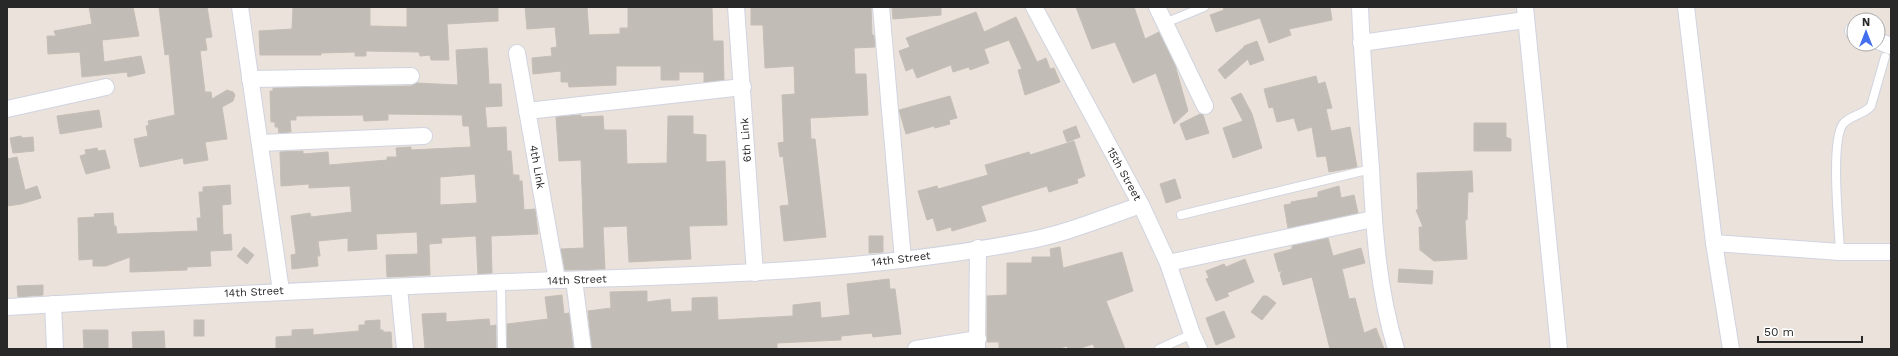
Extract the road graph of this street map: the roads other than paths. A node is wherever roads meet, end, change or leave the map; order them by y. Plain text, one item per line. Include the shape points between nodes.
1 (240, 7) edge
2 (736, 7) edge
3 (881, 7) edge
4 (1034, 7) edge
5 (1157, 7) edge
6 (1204, 7) edge
7 (1360, 7) edge
8 (1686, 7) edge
9 (1525, 14) edge
10 (1165, 23) junction
11 (1361, 43) junction
12 (1888, 51) edge
13 (517, 53) dead end
14 (411, 76) dead end
15 (250, 79) junction
16 (106, 87) dead end
17 (743, 87) junction
18 (1205, 106) dead end
19 (7, 110) edge
20 (527, 111) junction
21 (424, 136) dead end
22 (260, 142) junction
23 (1371, 169) junction
24 (1141, 205) junction
25 (1182, 215) dead end
26 (1373, 219) junction
27 (1714, 243) junction
28 (978, 248) junction
29 (1840, 252) junction
30 (1891, 252) edge
31 (903, 260) junction
32 (1168, 263) junction
33 (755, 273) junction
34 (557, 280) junction
35 (574, 280) junction
36 (501, 283) junction
37 (399, 288) junction
38 (281, 290) junction
39 (53, 304) junction
40 (7, 306) edge
41 (1192, 334) junction
42 (978, 344) edge
43 (55, 349) edge
44 (405, 349) edge
45 (502, 349) edge
46 (584, 349) edge
47 (916, 349) edge
48 (1159, 349) edge
49 (1199, 349) edge
50 (1396, 349) edge
51 (1560, 349) edge
52 (1730, 349) edge

1 - 15 street
2 - 17 street, 6th Link
3 - 31 street
4 - 24 street, 15th Street
5 - 10 street
6 - 10 lane
7 - 11 street
8 - 27 street
9 - 11 street
9 - 51 street
10 - 18 street
11 - 23 street
12 - 29 lane via 1868,111 1844,122 1840,130 1837,179
13 - 20 street, 4th Link
14 - 15 street
15 - 22 street
16 - 19 street
17 - 20 street
17 - 33 street, 6th Link
20 - 34 street, 4th Link
21 - 22 street
22 - 38 street
23 - 25 lane
23 - 26 street
24 - 28 street, 14th Street via 1028,241
24 - 32 street, 15th Street
26 - 32 street
26 - 50 street via 1381,288
27 - 29 street
27 - 52 street
28 - 31 street, 14th Street
28 - 42 street
29 - 30 street
31 - 33 street, 14th Street
32 - 41 street, 15th Street
33 - 35 street, 14th Street
34 - 35 street, 14th Street
34 - 36 street, 14th Street
35 - 46 street
36 - 37 street, 14th Street
36 - 45 lane
37 - 38 street, 14th Street
37 - 44 street
38 - 39 street, 14th Street
39 - 40 street, 14th Street
39 - 43 street
41 - 48 lane
41 - 49 street, 15th Street
42 - 47 street

